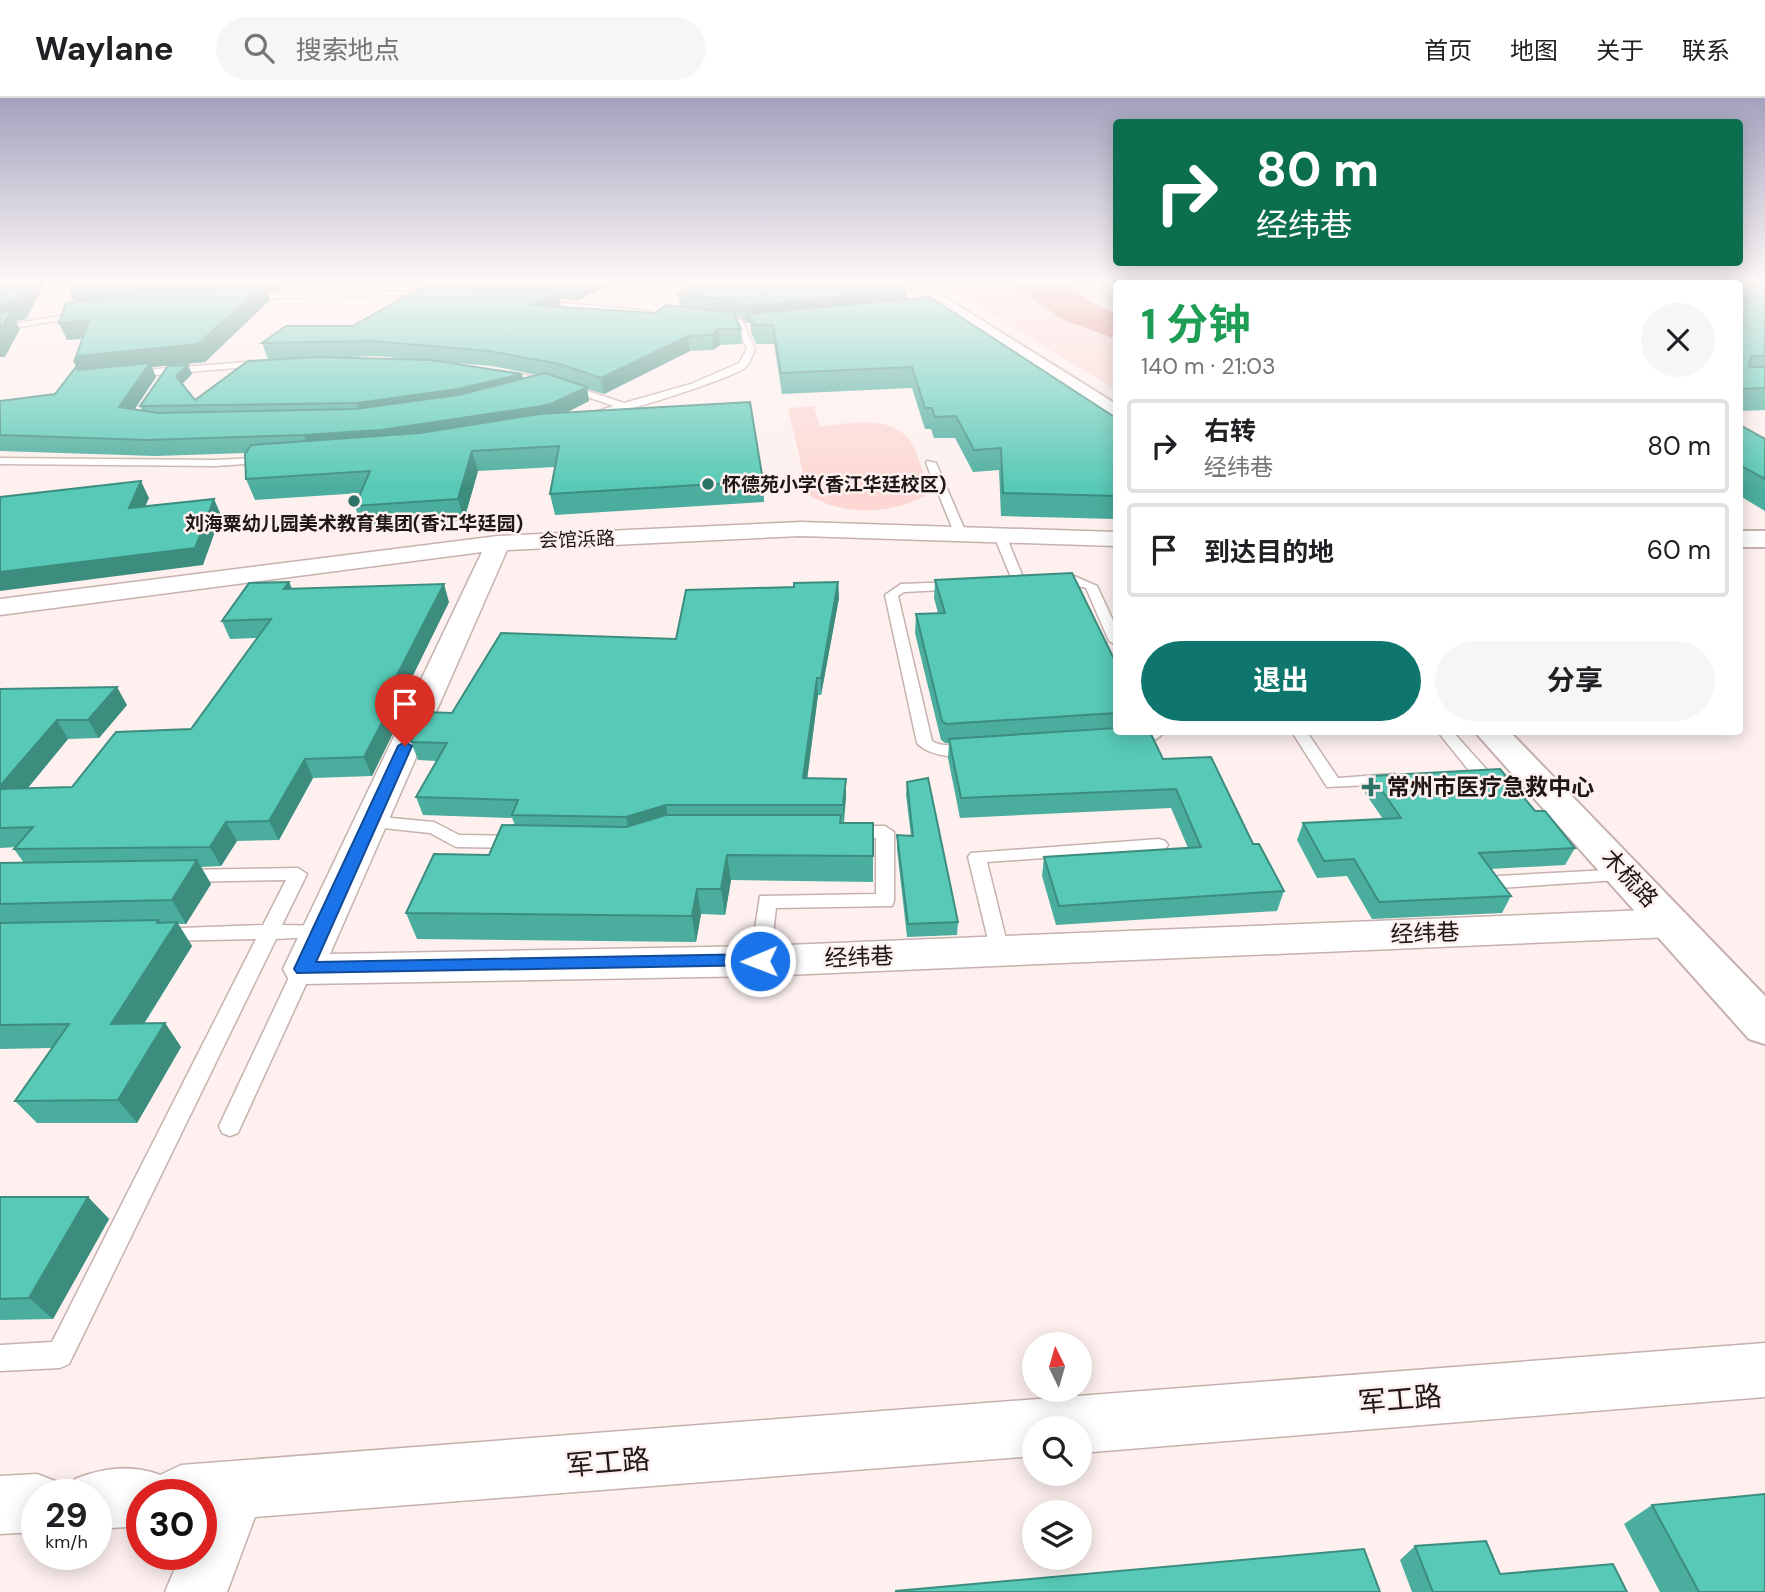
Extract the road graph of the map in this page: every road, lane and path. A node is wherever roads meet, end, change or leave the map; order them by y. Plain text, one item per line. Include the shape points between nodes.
1 (751, 350) edge
2 (1012, 350) edge
3 (1035, 350) edge
4 (278, 362) edge
5 (170, 369) junction
6 (485, 371) edge
7 (115, 376) edge
8 (163, 380) edge
9 (551, 382) junction
10 (525, 388) edge
11 (1113, 397) edge
12 (625, 407) junction
13 (1113, 411) edge
14 (576, 420) edge
15 (281, 460) edge
16 (0, 461) edge
17 (931, 463) dead end
18 (961, 534) junction
19 (1000, 536) junction
20 (1743, 539) edge
21 (1765, 539) edge
22 (1113, 540) edge
23 (498, 542) junction
24 (967, 585) edge
25 (0, 607) edge
26 (1113, 634) edge
27 (1154, 735) edge
28 (1302, 735) edge
29 (1449, 735) edge
30 (1493, 735) edge
31 (1111, 741) edge
32 (990, 748) edge
33 (1502, 773) junction
34 (1454, 776) edge
35 (1413, 778) edge
36 (370, 822) junction
37 (831, 832) edge
38 (537, 842) edge
39 (1159, 845) dead end
40 (1627, 875) junction
41 (163, 876) edge
42 (1498, 882) edge
43 (1672, 923) junction
44 (321, 931) junction
45 (270, 932) junction
46 (135, 934) edge
47 (999, 951) junction
48 (760, 961) junction
49 (303, 969) junction
50 (1765, 1026) edge
51 (230, 1126) dead end
52 (0, 1358) edge
53 (1765, 1370) edge
54 (1092, 1423) edge
55 (1022, 1429) edge
56 (217, 1492) edge
57 (21, 1504) edge
58 (0, 1505) edge
59 (199, 1570) edge
60 (196, 1592) edge

1 - 12 lane via 743,365
2 - 13 street
3 - 11 street
4 - 5 lane
5 - 7 lane
5 - 8 lane
6 - 9 lane
9 - 10 lane
9 - 12 lane
12 - 14 lane
15 - 16 lane
17 - 18 lane
18 - 19 street, 会馆浜路
18 - 23 street, 会馆浜路 via 801,529
19 - 22 street, 会馆浜路
19 - 26 lane via 1026,582 1074,580 1091,586
20 - 21 street
23 - 25 street, 会馆浜路
23 - 36 street
24 - 32 lane via 901,588 891,595 925,743 937,751
27 - 31 lane
28 - 35 lane via 1333,783
29 - 33 lane
30 - 33 street, 木梳路
33 - 34 lane
33 - 40 street, 木梳路
36 - 38 lane via 434,828 456,841
36 - 44 street
37 - 48 lane via 885,832 885,901 768,901
39 - 47 lane via 976,857
40 - 42 lane
40 - 43 street, 木梳路
41 - 45 lane via 298,874
43 - 47 street, 经纬巷
43 - 50 street, 木梳路
44 - 45 lane
44 - 49 street
45 - 46 lane
45 - 52 lane via 60,1355
47 - 48 street, 经纬巷
48 - 49 street, 经纬巷
49 - 51 lane
53 - 54 street, 军工路
55 - 56 street, 军工路
57 - 58 street
59 - 60 street

